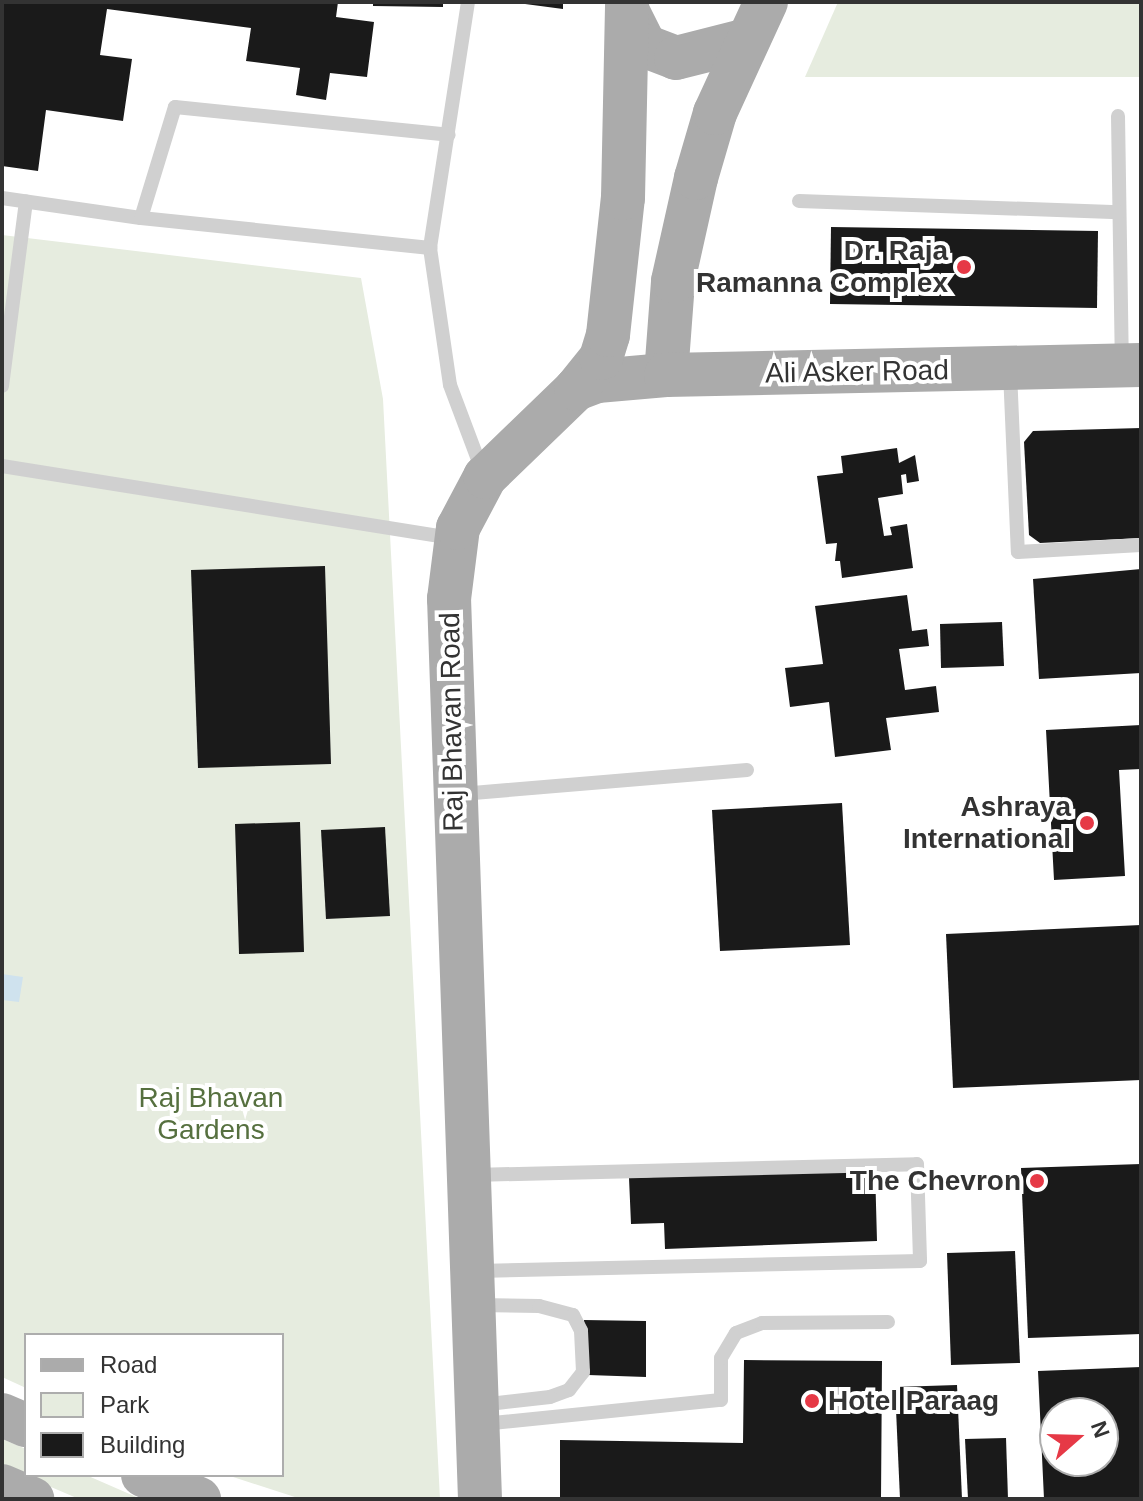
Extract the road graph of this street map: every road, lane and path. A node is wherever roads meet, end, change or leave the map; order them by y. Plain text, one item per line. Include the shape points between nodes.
1 (468, 2) edge
2 (627, 6) edge
3 (757, 21) edge
4 (1118, 116) dead end
5 (449, 135) junction
6 (2, 198) edge
7 (799, 201) dead end
8 (26, 202) junction
9 (1119, 212) junction
10 (141, 218) junction
11 (430, 248) junction
12 (1132, 365) edge
13 (1010, 370) junction
14 (666, 375) junction
15 (2, 386) edge
16 (576, 389) junction
17 (2, 466) edge
18 (485, 477) junction
19 (456, 539) junction
20 (1141, 545) edge
21 (747, 770) dead end
22 (453, 795) junction
23 (465, 1175) junction
24 (471, 1288) junction
25 (888, 1322) dead end
26 (2, 1415) edge
27 (476, 1415) junction
28 (24, 1424) edge
29 (148, 1477) edge
30 (2, 1486) edge
31 (32, 1499) edge
32 (199, 1499) edge
33 (480, 1499) edge

1 - 5 lane
2 - 3 main road via 645,46 676,58
2 - 16 main road, Raj Bhavan Road via 623,198 613,303 601,358
3 - 14 main road via 715,113 679,248
4 - 9 lane
5 - 10 lane via 175,107
5 - 11 lane
6 - 8 lane
7 - 9 lane
8 - 10 lane
8 - 15 lane
9 - 12 lane
10 - 11 lane
11 - 18 lane via 450,385
12 - 13 main road, Ali Asker Road
13 - 14 main road, Ali Asker Road
13 - 20 lane via 1018,552
14 - 16 main road, Ali Asker Road via 597,381
16 - 18 main road, Raj Bhavan Road
17 - 19 lane
18 - 19 main road, Raj Bhavan Road
19 - 22 main road, Raj Bhavan Road via 449,599
21 - 22 lane
22 - 23 main road, Raj Bhavan Road
23 - 24 main road, Raj Bhavan Road
23 - 24 lane via 917,1164 920,1261
24 - 27 main road, Raj Bhavan Road
24 - 27 lane via 573,1315 581,1331 583,1372 569,1390
25 - 27 lane via 762,1323 736,1333 721,1358 721,1400
26 - 28 main road
27 - 33 main road, Raj Bhavan Road
29 - 32 main road
30 - 31 main road

